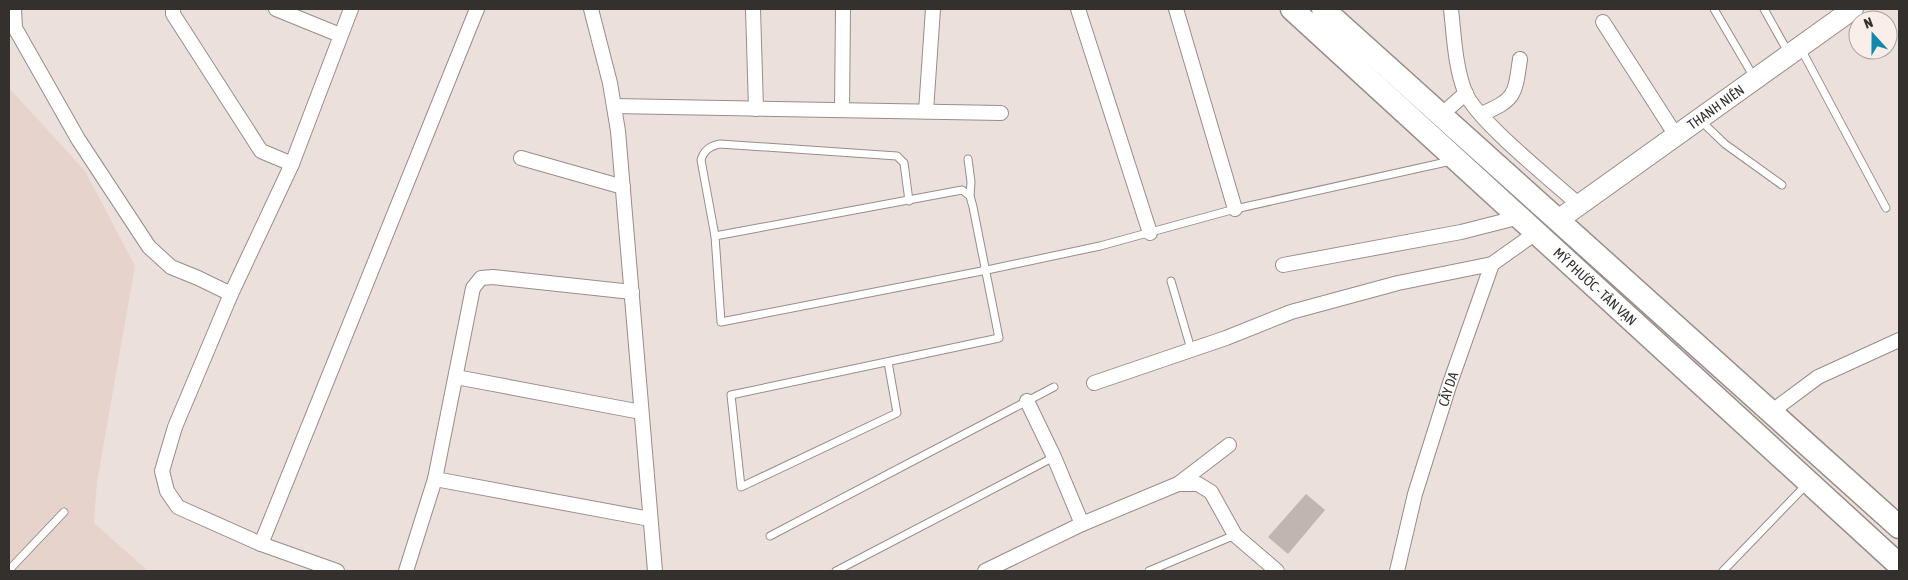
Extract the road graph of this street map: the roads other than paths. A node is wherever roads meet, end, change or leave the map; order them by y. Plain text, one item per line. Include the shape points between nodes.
1 (14, 9) edge
2 (173, 9) edge
3 (276, 9) edge
4 (351, 9) edge
5 (477, 9) edge
6 (591, 9) edge
7 (753, 9) edge
8 (843, 9) edge
9 (933, 9) edge
10 (1078, 9) edge
11 (1176, 9) edge
12 (1292, 9) edge
13 (1323, 9) edge
14 (1451, 9) edge
15 (1714, 9) edge
16 (1764, 9) edge
17 (1852, 9) edge
18 (1603, 22) dead end
19 (340, 35) junction
20 (1795, 50) junction
21 (1520, 59) dead end
22 (1755, 79) junction
23 (1466, 93) junction
24 (614, 106) junction
25 (756, 109) junction
26 (842, 110) junction
27 (926, 112) junction
28 (1001, 113) dead end
29 (1481, 114) junction
30 (1441, 115) junction
31 (1698, 120) junction
32 (1675, 134) junction
33 (521, 158) dead end
34 (968, 159) dead end
35 (1459, 159) junction
36 (292, 164) junction
37 (1782, 186) dead end
38 (623, 187) junction
39 (970, 196) junction
40 (909, 201) junction
41 (1579, 205) junction
42 (1886, 208) dead end
43 (1235, 209) junction
44 (1558, 220) junction
45 (1529, 225) junction
46 (1150, 233) junction
47 (714, 236) junction
48 (1492, 264) junction
49 (1283, 265) dead end
50 (987, 270) junction
51 (1171, 281) dead end
52 (632, 292) junction
53 (231, 294) junction
54 (1899, 340) edge
55 (1191, 350) junction
56 (888, 362) junction
57 (456, 377) junction
58 (1094, 382) dead end
59 (1054, 387) dead end
60 (1027, 401) junction
61 (641, 412) junction
62 (1771, 412) junction
63 (1229, 445) dead end
64 (1054, 457) junction
65 (434, 478) junction
66 (1809, 482) junction
67 (1178, 484) junction
68 (64, 512) dead end
69 (650, 519) junction
70 (1082, 524) junction
71 (1899, 528) edge
72 (1236, 534) junction
73 (770, 536) dead end
74 (261, 544) junction
75 (1899, 565) edge
76 (9, 570) edge
77 (337, 571) edge
78 (406, 571) edge
79 (654, 571) edge
80 (836, 571) edge
81 (985, 571) edge
82 (1149, 571) edge
83 (1277, 571) edge
84 (1397, 571) edge
85 (1724, 571) edge

1 - 53 street via 15,28 78,139 149,247 171,267
2 - 36 street via 173,14 261,151
3 - 19 street
4 - 19 street
5 - 74 street
6 - 24 street
7 - 25 street
8 - 26 street
9 - 27 street
10 - 46 street
11 - 43 street
12 - 35 main road, MỸ PHƯỚC - TÂN VẠN
13 - 30 main road, MỸ PHƯỚC - TÂN VẠN
14 - 23 street via 1458,66
15 - 22 lane
16 - 20 lane
17 - 20 street, THANH NIÊN
18 - 32 street
19 - 36 street
20 - 22 street, THANH NIÊN
20 - 42 lane
21 - 29 street via 1515,91 1502,106
22 - 31 street, THANH NIÊN
23 - 29 street
23 - 30 street
24 - 25 street
24 - 38 street
25 - 26 street
26 - 27 street
27 - 28 street
29 - 41 street
30 - 44 main road, MỸ PHƯỚC - TÂN VẠN
31 - 32 street, THANH NIÊN
31 - 37 lane
32 - 41 street, THANH NIÊN
33 - 38 street
34 - 39 lane
35 - 43 lane
35 - 45 main road, MỸ PHƯỚC - TÂN VẠN
36 - 53 street
38 - 52 street
39 - 40 lane via 962,190
39 - 50 lane
40 - 47 lane
40 - 47 lane via 904,163 897,156 720,144 706,150 701,160
41 - 44 street
43 - 46 lane
44 - 45 main road
44 - 62 main road, MỸ PHƯỚC - TÂN VẠN
45 - 48 street
45 - 49 street via 1461,232
45 - 66 main road, MỸ PHƯỚC - TÂN VẠN
46 - 50 lane
47 - 50 lane via 721,322
48 - 55 street via 1398,283 1291,312
48 - 84 street, CÂY DA via 1415,494
50 - 56 lane via 999,338
51 - 55 lane
52 - 57 street via 481,278 473,288
52 - 61 street
53 - 74 street via 175,426 162,471 167,491 178,507
54 - 62 street via 1818,378
55 - 58 street
56 - 56 lane via 897,413 741,487 731,395
57 - 61 street
57 - 65 street
59 - 60 lane
60 - 64 street
60 - 73 lane
61 - 69 street
62 - 71 main road, MỸ PHƯỚC - TÂN VẠN
63 - 67 street
64 - 70 street
64 - 80 lane
65 - 69 street
65 - 78 street
66 - 75 main road, MỸ PHƯỚC - TÂN VẠN
66 - 85 lane
67 - 70 street
67 - 72 street via 1198,484 1211,492
68 - 76 lane
69 - 79 street
70 - 81 street
72 - 82 lane
72 - 83 street
74 - 77 street

